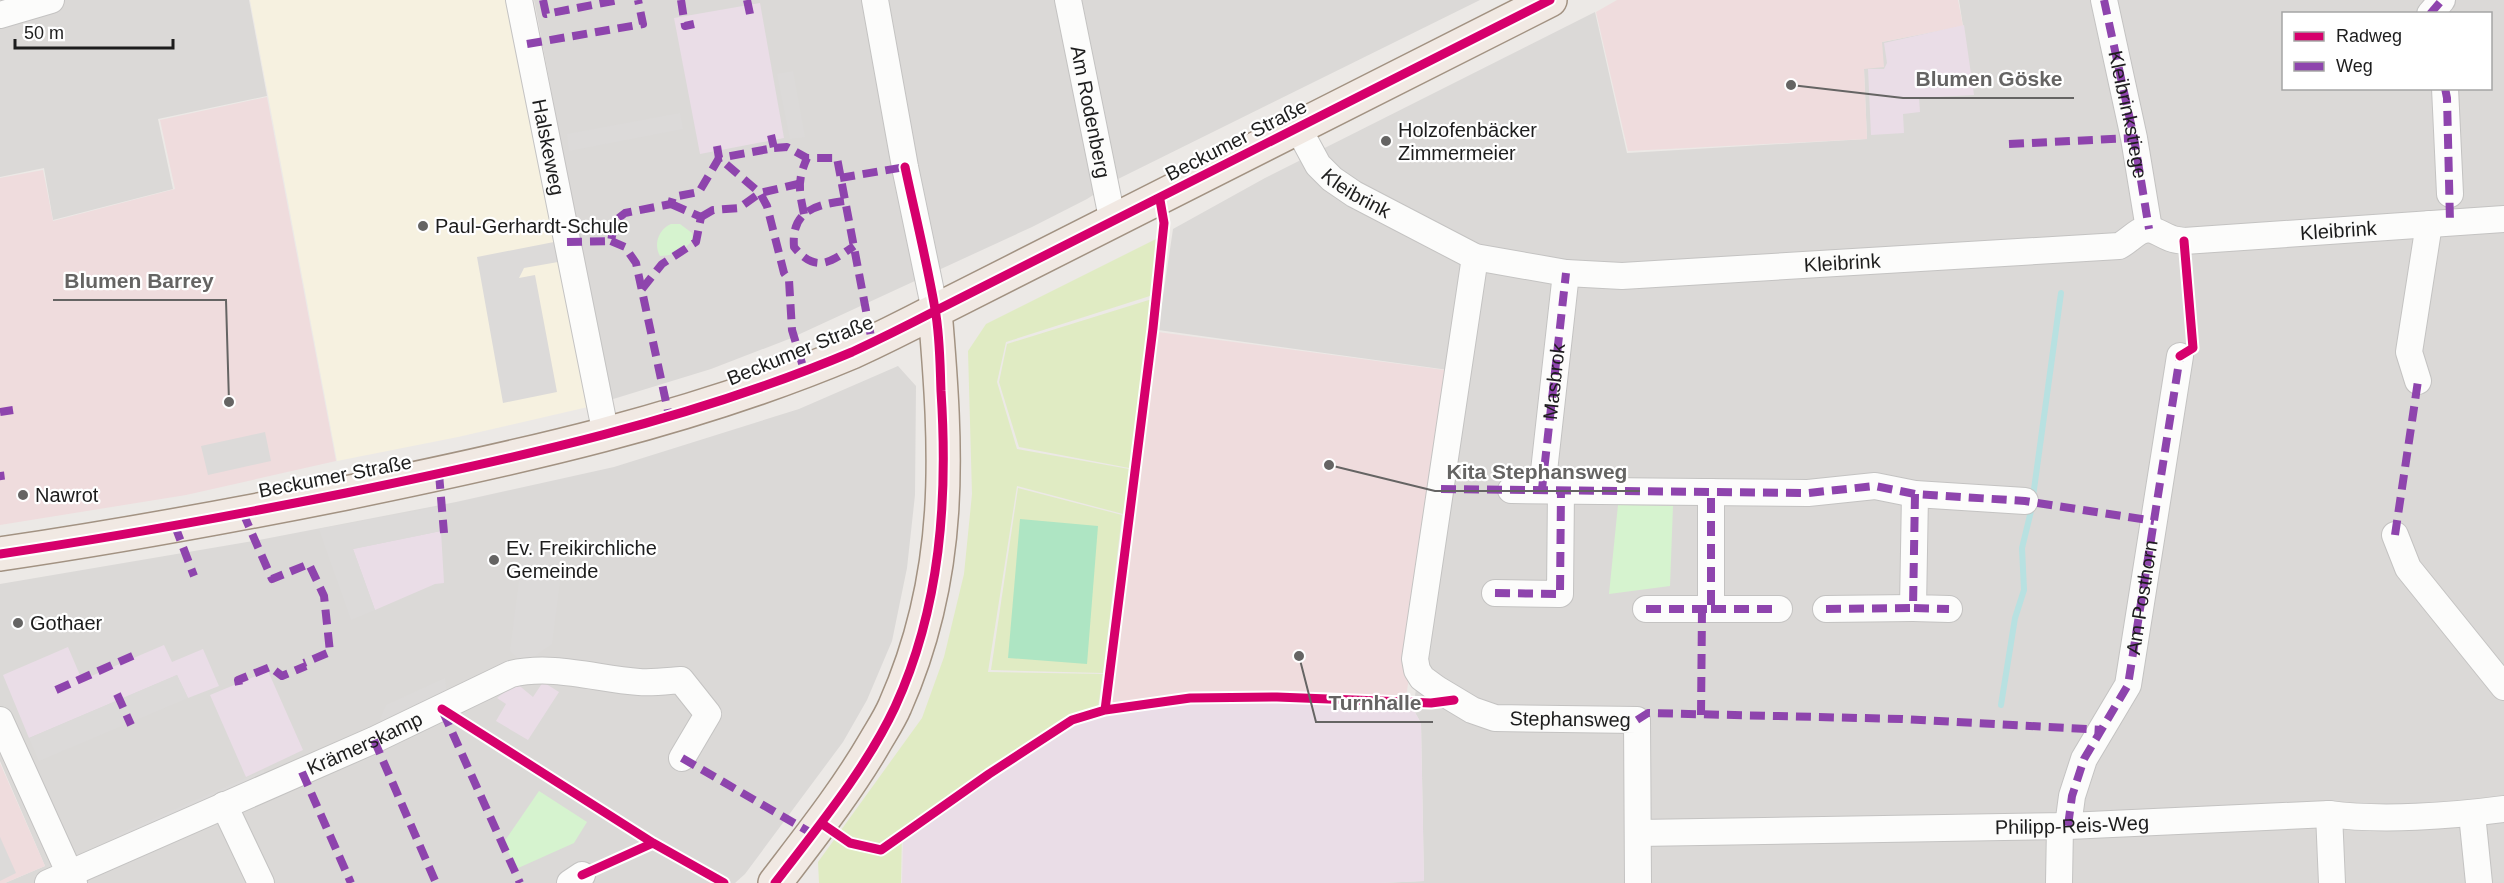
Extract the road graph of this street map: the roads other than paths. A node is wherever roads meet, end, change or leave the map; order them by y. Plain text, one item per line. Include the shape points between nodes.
1 (51, 0) edge
2 (519, 0) edge
3 (875, 0) edge
4 (1068, 0) edge
5 (1551, 0) edge
6 (2104, 0) edge
7 (2442, 0) edge
8 (2432, 12) edge
9 (0, 15) edge
10 (2445, 90) edge
11 (1298, 128) junction
12 (2450, 194) dead end
13 (2504, 219) edge
14 (1113, 223) junction
15 (2428, 224) junction
16 (2149, 229) junction
17 (1475, 258) junction
18 (1566, 273) junction
19 (935, 311) junction
20 (2180, 356) dead end
21 (2418, 381) dead end
22 (606, 435) junction
23 (1511, 490) dead end
24 (1551, 490) junction
25 (1711, 492) junction
26 (1915, 494) junction
27 (2025, 501) dead end
28 (2395, 535) dead end
29 (0, 554) edge
30 (1495, 593) dead end
31 (1913, 608) junction
32 (1646, 609) dead end
33 (1711, 609) junction
34 (1779, 609) dead end
35 (1826, 609) dead end
36 (1949, 609) dead end
37 (2504, 687) edge
38 (0, 720) edge
39 (681, 758) dead end
40 (224, 805) junction
41 (2504, 809) edge
42 (2329, 814) junction
43 (2472, 814) junction
44 (2064, 826) junction
45 (1638, 833) junction
46 (64, 880) edge
47 (261, 883) edge
48 (775, 883) edge
49 (1638, 883) edge
50 (2059, 883) edge
51 (2332, 883) edge
52 (2479, 883) edge

1 - 9 street
2 - 22 street, Halskeweg
3 - 19 street
4 - 14 street, Am Rodenberg
5 - 11 main road, Beckumer Straße
6 - 16 street, Kleibrinkstiege
7 - 8 street
10 - 12 street
11 - 14 main road, Beckumer Straße
11 - 17 street, Kleibrink via 1313,157 1332,179
13 - 15 street, Kleibrink
14 - 19 main road, Beckumer Straße
15 - 16 street, Kleibrink via 2184,241
15 - 21 street via 2409,352
16 - 18 street, Kleibrink via 2119,246 1622,276
17 - 18 street, Kleibrink
17 - 45 street, Stephansweg via 1415,659 1417,670 1422,678 1454,700 1495,718 1637,720
18 - 24 street, Masbrok
19 - 22 main road, Beckumer Straße via 853,351 741,394
19 - 48 main road via 944,430 944,496 935,574 918,644 895,707 855,776
20 - 44 street, Am Posthorn via 2128,685 2084,759
22 - 29 main road, Beckumer Straße via 269,508
23 - 24 street
24 - 25 street
24 - 30 street, Masbrok via 1560,594
25 - 26 street via 1808,493 1875,486
25 - 33 street
26 - 27 street
26 - 31 street
28 - 37 street via 2408,568
31 - 35 street
31 - 36 street
32 - 33 street
33 - 34 street
38 - 46 street
39 - 40 street, Krämerskamp via 708,714 681,680 641,682 528,670 511,674 416,721
40 - 46 street, Krämerskamp
40 - 47 street
41 - 43 street, Philipp-Reis-Weg
42 - 43 street, Philipp-Reis-Weg
42 - 44 street, Philipp-Reis-Weg
42 - 51 street
43 - 52 street
44 - 45 street, Philipp-Reis-Weg
44 - 50 street, Am Posthorn
45 - 49 street, Stephansweg

